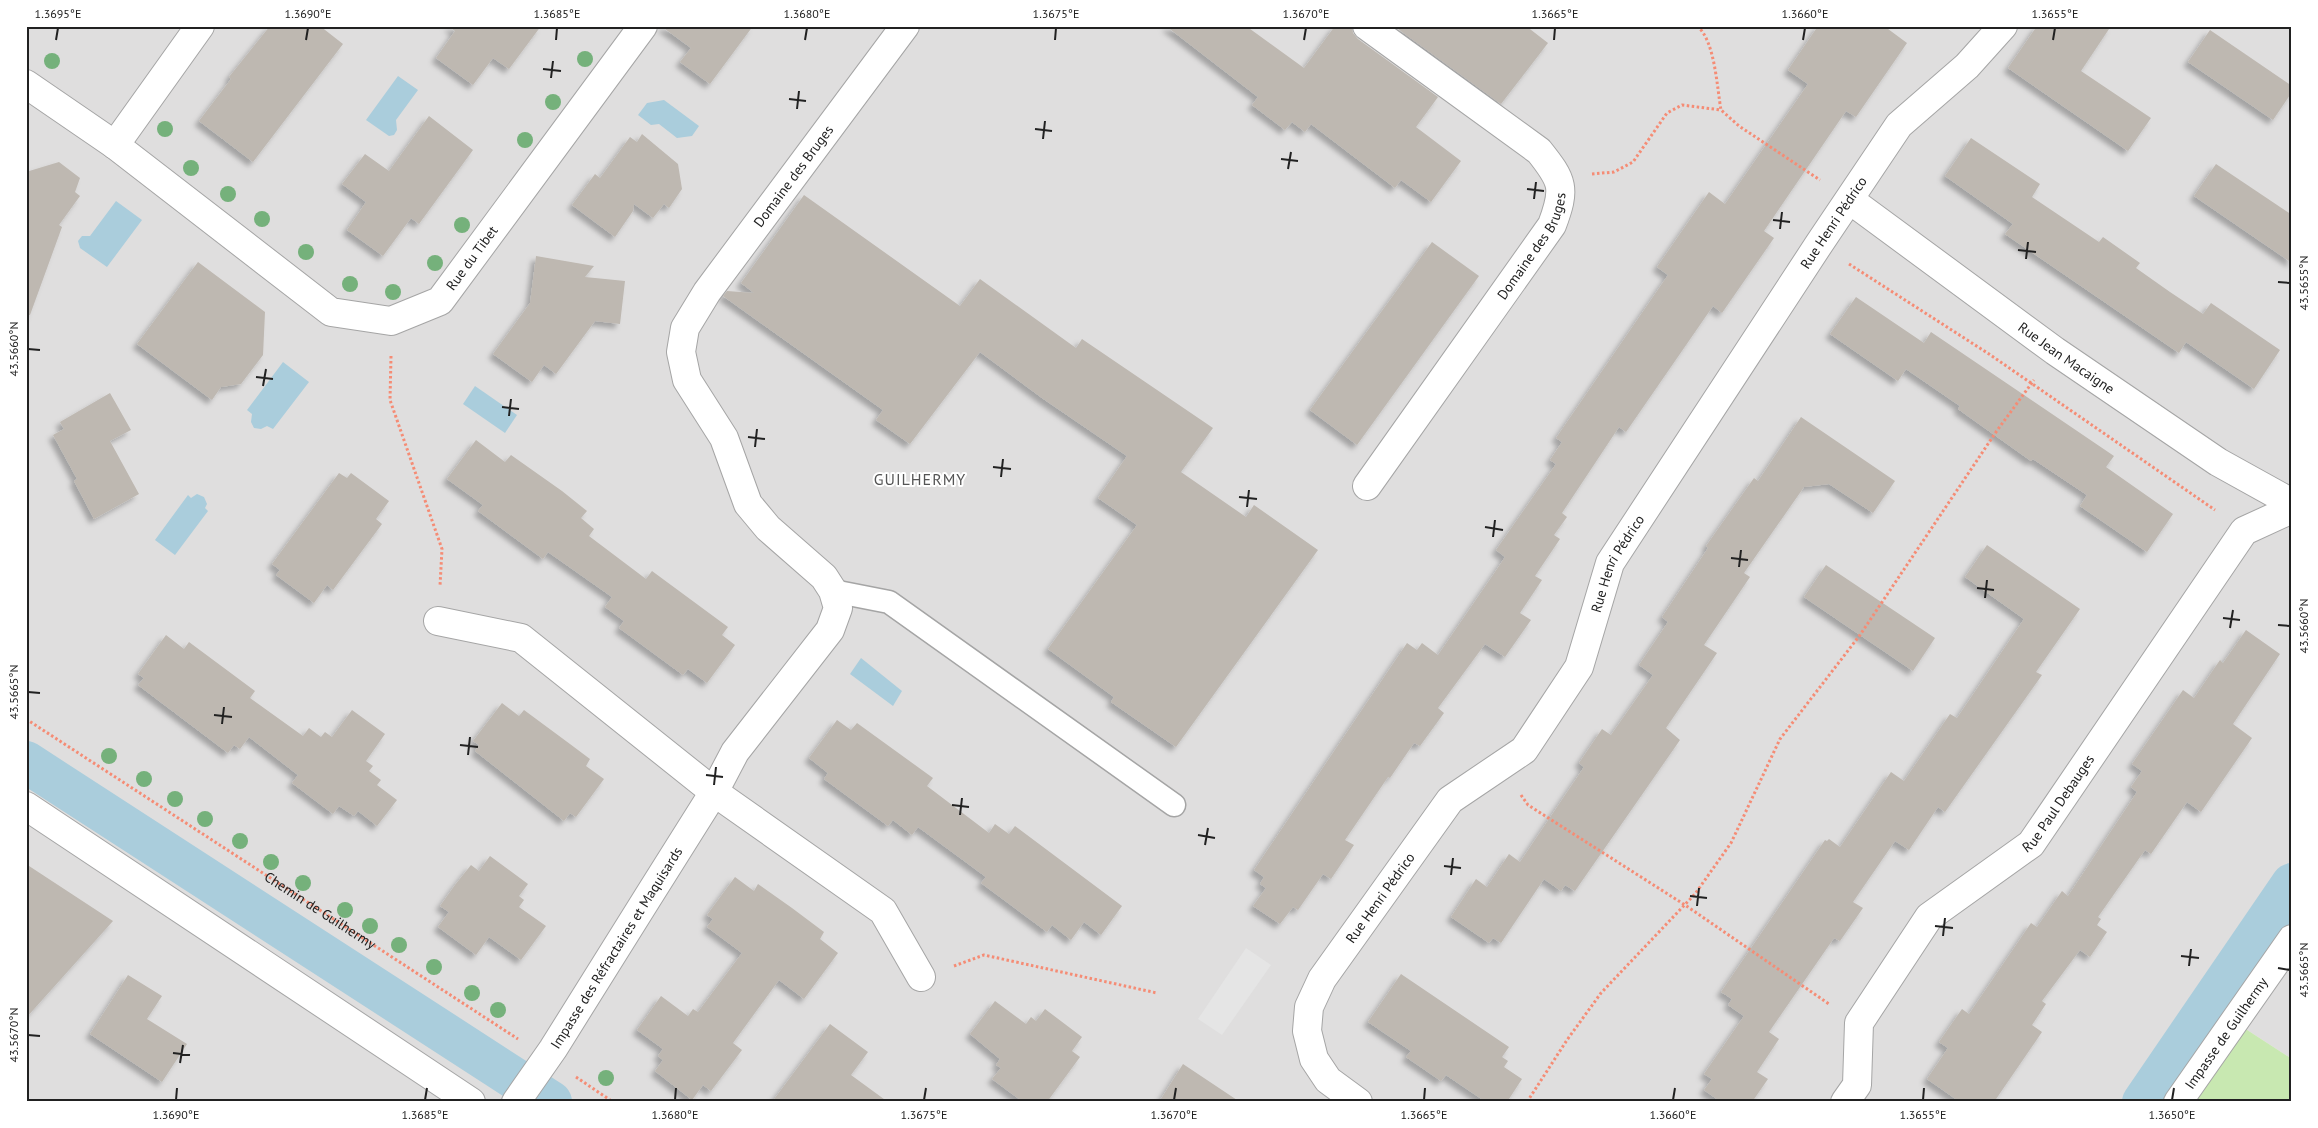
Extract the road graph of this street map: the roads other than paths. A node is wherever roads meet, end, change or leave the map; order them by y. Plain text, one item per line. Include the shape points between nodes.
1 (200, 26) edge
2 (643, 26) edge
3 (906, 26) edge
4 (1367, 26) edge
5 (2003, 26) edge
6 (26, 84) edge
7 (115, 145) junction
8 (1850, 200) junction
9 (1367, 486) dead end
10 (2292, 503) edge
11 (2292, 509) edge
12 (833, 591) junction
13 (438, 621) road end
14 (714, 792) junction
15 (1174, 805) dead end
16 (26, 806) edge
17 (2292, 939) edge
18 (921, 977) road end
19 (518, 1100) edge
20 (471, 1102) edge
21 (1358, 1102) edge
22 (1845, 1102) edge
23 (2178, 1102) edge

1 - 7 street
2 - 7 street, Rue du Tibet via 440,301 391,321 330,312
3 - 12 street, Domaine des Bruges via 707,292 685,328 682,352 688,380 724,438 748,504 768,528 824,577
4 - 9 street, Domaine des Bruges via 1539,151 1559,178 1560,205 1552,225
5 - 8 street, Rue Henri Pédrico via 1967,66 1899,125
6 - 7 street
8 - 10 street, Rue Jean Macaigne via 2055,351 2218,462
8 - 21 street, Rue Henri Pédrico via 1610,564 1579,667 1524,750 1450,800 1322,979 1309,1007 1307,1032 1314,1059 1328,1080
11 - 22 street, Rue Paul Debauges via 2244,531 2031,844 1929,917 1859,1023 1857,1085
12 - 14 street, Impasse des Réfractaires et Maquisards via 838,608 830,630 735,752
12 - 15 lane via 889,602
13 - 14 street via 521,638
14 - 18 street via 883,911
14 - 19 street, Impasse des Réfractaires et Maquisards
16 - 20 street
17 - 23 street, Impasse de Guilhermy

